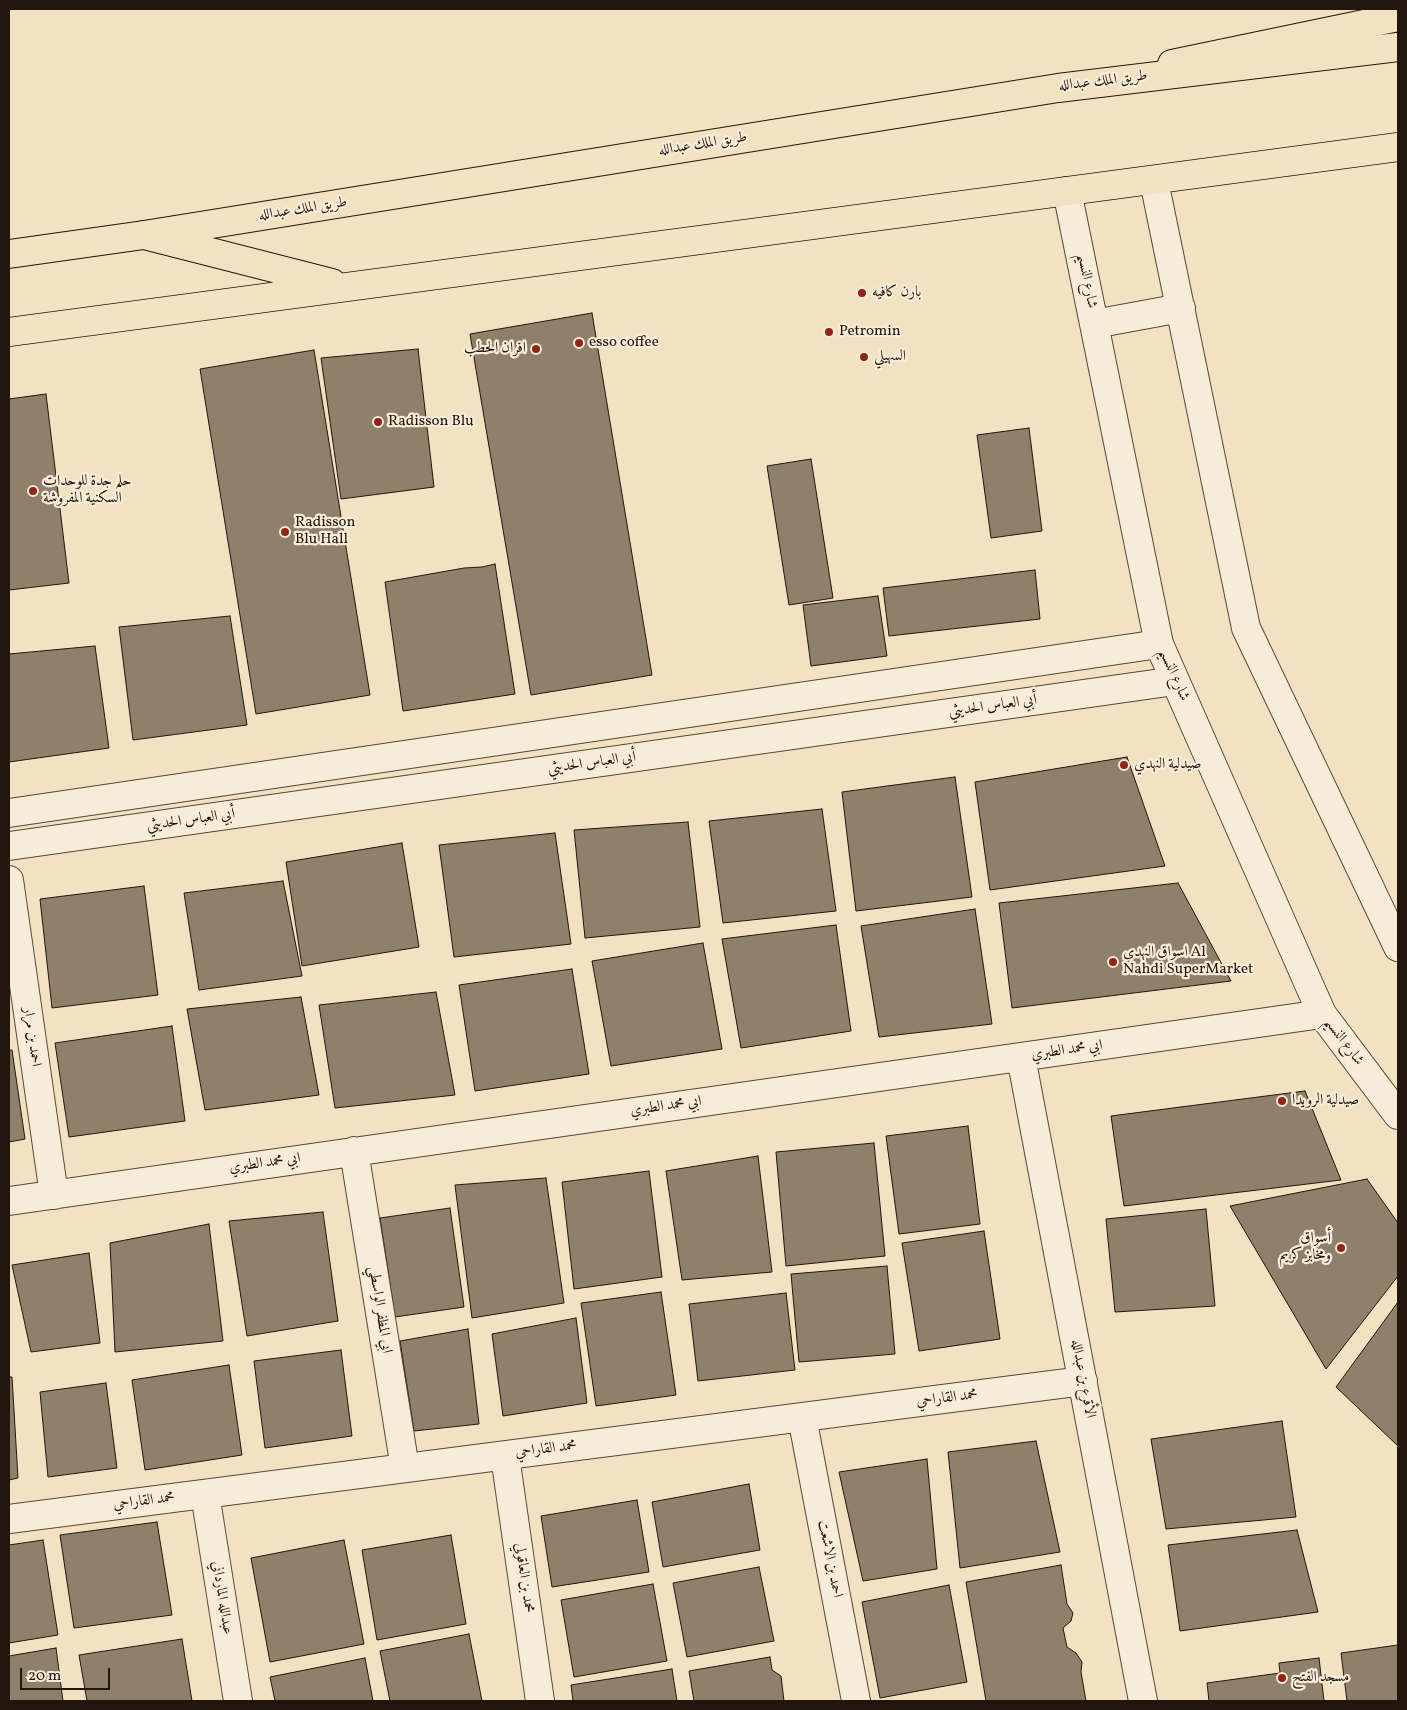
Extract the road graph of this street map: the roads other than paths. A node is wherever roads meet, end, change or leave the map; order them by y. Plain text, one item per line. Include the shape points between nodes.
1 (1398, 17) edge
2 (1398, 48) edge
3 (1058, 88) junction
4 (1398, 147) edge
5 (1154, 180) junction
6 (1067, 191) junction
7 (144, 235) junction
8 (9, 254) edge
9 (347, 287) junction
10 (1181, 308) junction
11 (1094, 324) junction
12 (9, 332) edge
13 (1159, 644) junction
14 (1175, 681) junction
15 (9, 813) edge
16 (9, 846) edge
17 (9, 880) edge
18 (1398, 947) edge
19 (1322, 1014) junction
20 (1021, 1057) junction
21 (1398, 1115) edge
22 (354, 1152) junction
23 (54, 1194) junction
24 (9, 1201) edge
25 (1083, 1381) junction
26 (802, 1417) junction
27 (505, 1456) junction
28 (405, 1468) junction
29 (205, 1494) junction
30 (9, 1519) edge
31 (238, 1701) edge
32 (540, 1701) edge
33 (856, 1701) edge
34 (1143, 1701) edge

1 - 3 main road
2 - 3 main road, طريق الملك عبدالله
3 - 7 main road, طريق الملك عبدالله
4 - 5 main road
5 - 6 main road
5 - 10 street
6 - 9 main road
6 - 11 street, شارع النسيم
7 - 8 main road, طريق الملك عبدالله
7 - 9 main road
9 - 12 main road
10 - 11 street
10 - 18 street via 1246,628
11 - 13 street, شارع النسيم
13 - 14 street, شارع النسيم
13 - 15 street
14 - 16 street, أبي العباس الحديثي
14 - 19 street, شارع النسيم
17 - 23 street, احمد بن مرار
19 - 20 street, ابي محمد الطبري
19 - 21 street, شارع النسيم
20 - 22 street, ابي محمد الطبري
20 - 25 street, الأقرع بن عبدالله
22 - 23 street, ابي محمد الطبري
22 - 28 street, ابي المظفر الواسطي
23 - 24 street, ابي محمد الطبري
25 - 26 street, محمد القاراحي
25 - 34 street, الأقرع بن عبدالله
26 - 27 street, محمد القاراحي
26 - 33 street, احمد بن الاشعت
27 - 28 street, محمد القاراحي
27 - 32 street, محمد بن العاقولي
28 - 29 street, محمد القاراحي
29 - 30 street, محمد القاراحي
29 - 31 street, عبدالله المارداني

